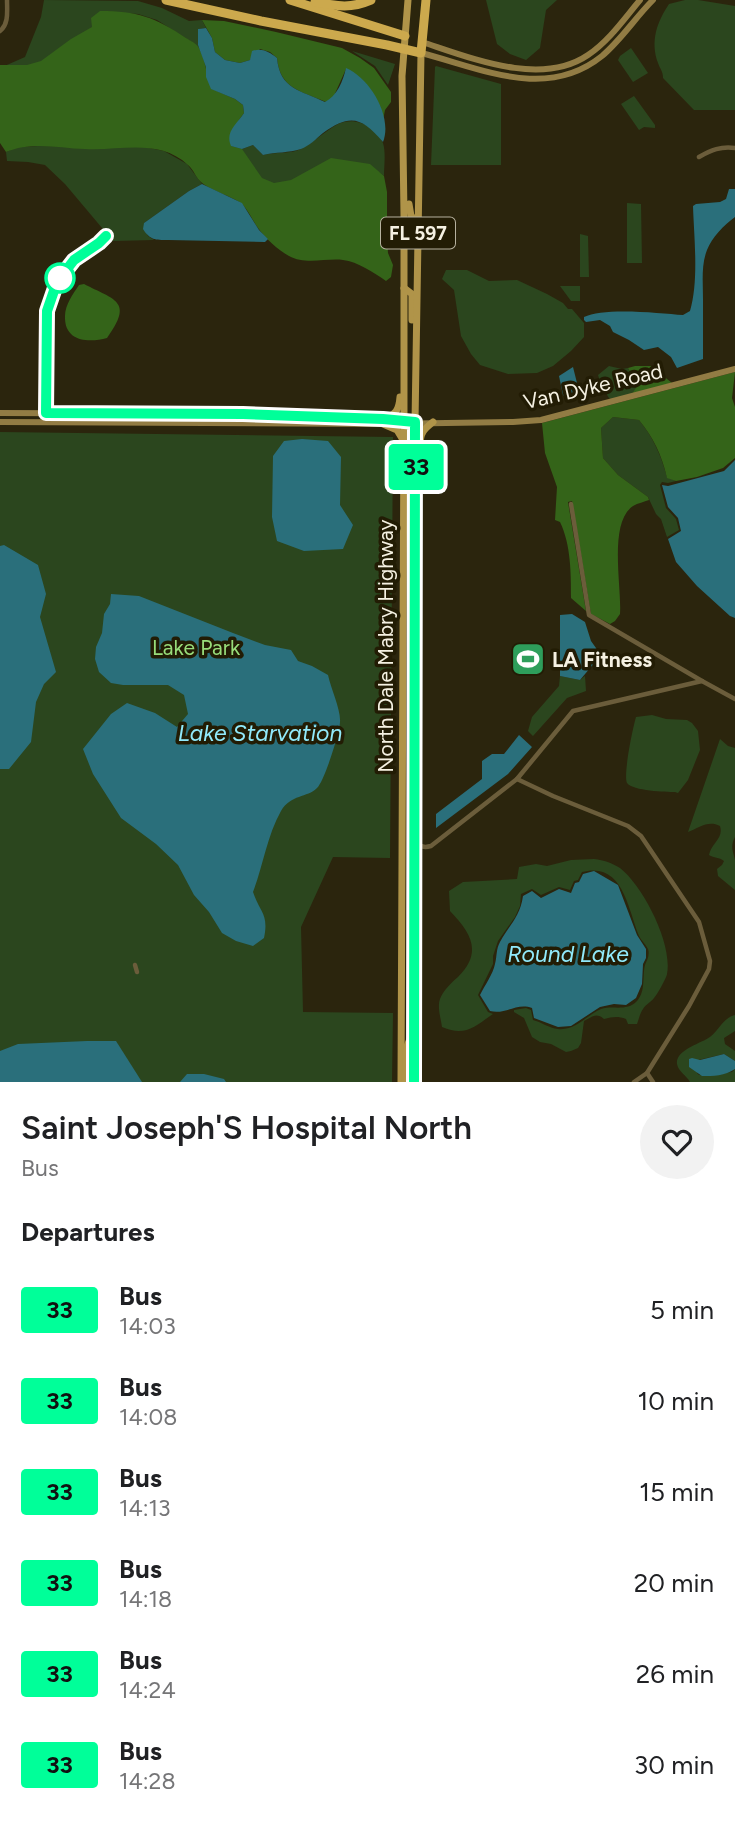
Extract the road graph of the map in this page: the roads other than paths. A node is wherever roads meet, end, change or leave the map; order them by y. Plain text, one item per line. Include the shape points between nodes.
1 (7, 0) edge
2 (166, 0) edge
3 (290, 0) edge
4 (307, 0) edge
5 (371, 0) edge
6 (408, 0) edge
7 (426, 0) edge
8 (640, 0) edge
9 (653, 0) edge
10 (0, 31) edge
11 (405, 36) junction
12 (422, 42) junction
13 (404, 49) junction
14 (421, 53) junction
15 (403, 123) junction
16 (735, 148) edge
17 (699, 157) dead end
18 (418, 222) junction
19 (404, 288) junction
20 (404, 312) junction
21 (416, 358) junction
22 (735, 369) edge
23 (0, 413) edge
24 (46, 413) junction
25 (243, 414) junction
26 (383, 421) junction
27 (0, 422) edge
28 (46, 422) junction
29 (140, 422) junction
30 (404, 422) junction
31 (415, 422) junction
32 (433, 422) junction
33 (404, 443) junction
34 (571, 504) dead end
35 (403, 618) junction
36 (702, 681) junction
37 (415, 697) junction
38 (735, 699) edge
39 (402, 714) junction
40 (517, 779) junction
41 (415, 841) junction
42 (135, 965) dead end
43 (137, 972) dead end
44 (414, 1034) junction
45 (647, 1073) junction
46 (415, 1080) edge
47 (403, 1082) edge
48 (634, 1082) edge
49 (653, 1082) edge

1 - 10 street via 6,23
2 - 13 highway
3 - 11 highway
4 - 5 highway via 342,7
6 - 11 main road, North Dale Mabry Highway / FL 597
7 - 12 highway, North Dale Mabry Highway / FL 597
8 - 12 main road via 593,51 553,69 513,68
9 - 14 main road via 600,57 555,78 511,78
11 - 12 main road
11 - 13 main road, North Dale Mabry Highway / FL 597
12 - 14 highway, North Dale Mabry Highway / FL 597
13 - 14 highway
13 - 15 main road, North Dale Mabry Highway / FL 597
14 - 18 main road, North Dale Mabry Highway / FL 597
15 - 18 main road via 409,213
15 - 19 main road, North Dale Mabry Highway / FL 597
16 - 17 street via 720,148
18 - 21 main road, North Dale Mabry Highway / FL 597
19 - 20 main road, North Dale Mabry Highway / FL 597
19 - 21 main road via 412,294
20 - 26 main road via 399,409
20 - 30 main road, North Dale Mabry Highway / FL 597
21 - 31 main road, North Dale Mabry Highway / FL 597
22 - 32 main road, Van Dyke Road via 541,420
23 - 24 main road, Van Dyke Road
24 - 25 main road, Van Dyke Road
24 - 28 street
25 - 26 main road, Van Dyke Road
25 - 29 main road
26 - 29 main road, Van Dyke Road
26 - 30 main road, Van Dyke Road
26 - 33 main road via 397,430
27 - 28 main road, Van Dyke Road
28 - 29 main road, Van Dyke Road
30 - 31 main road, Van Dyke Road
30 - 33 main road, North Dale Mabry Highway / FL 597
31 - 32 main road, Van Dyke Road
31 - 37 main road, North Dale Mabry Highway / FL 597
32 - 37 main road via 420,438 420,638
33 - 35 main road, North Dale Mabry Highway / FL 597
34 - 36 street via 589,615
35 - 37 main road via 407,688 411,698
35 - 39 main road, North Dale Mabry Highway / FL 597
36 - 38 street
36 - 40 street via 573,711
37 - 39 main road
37 - 41 main road, North Dale Mabry Highway / FL 597
39 - 47 main road, North Dale Mabry Highway / FL 597
40 - 41 street via 431,846
40 - 45 street via 628,826 641,836 699,922 709,969
41 - 44 main road, North Dale Mabry Highway / FL 597
42 - 43 street
44 - 46 main road, North Dale Mabry Highway / FL 597
44 - 47 main road via 407,1046
45 - 48 street
45 - 49 street

